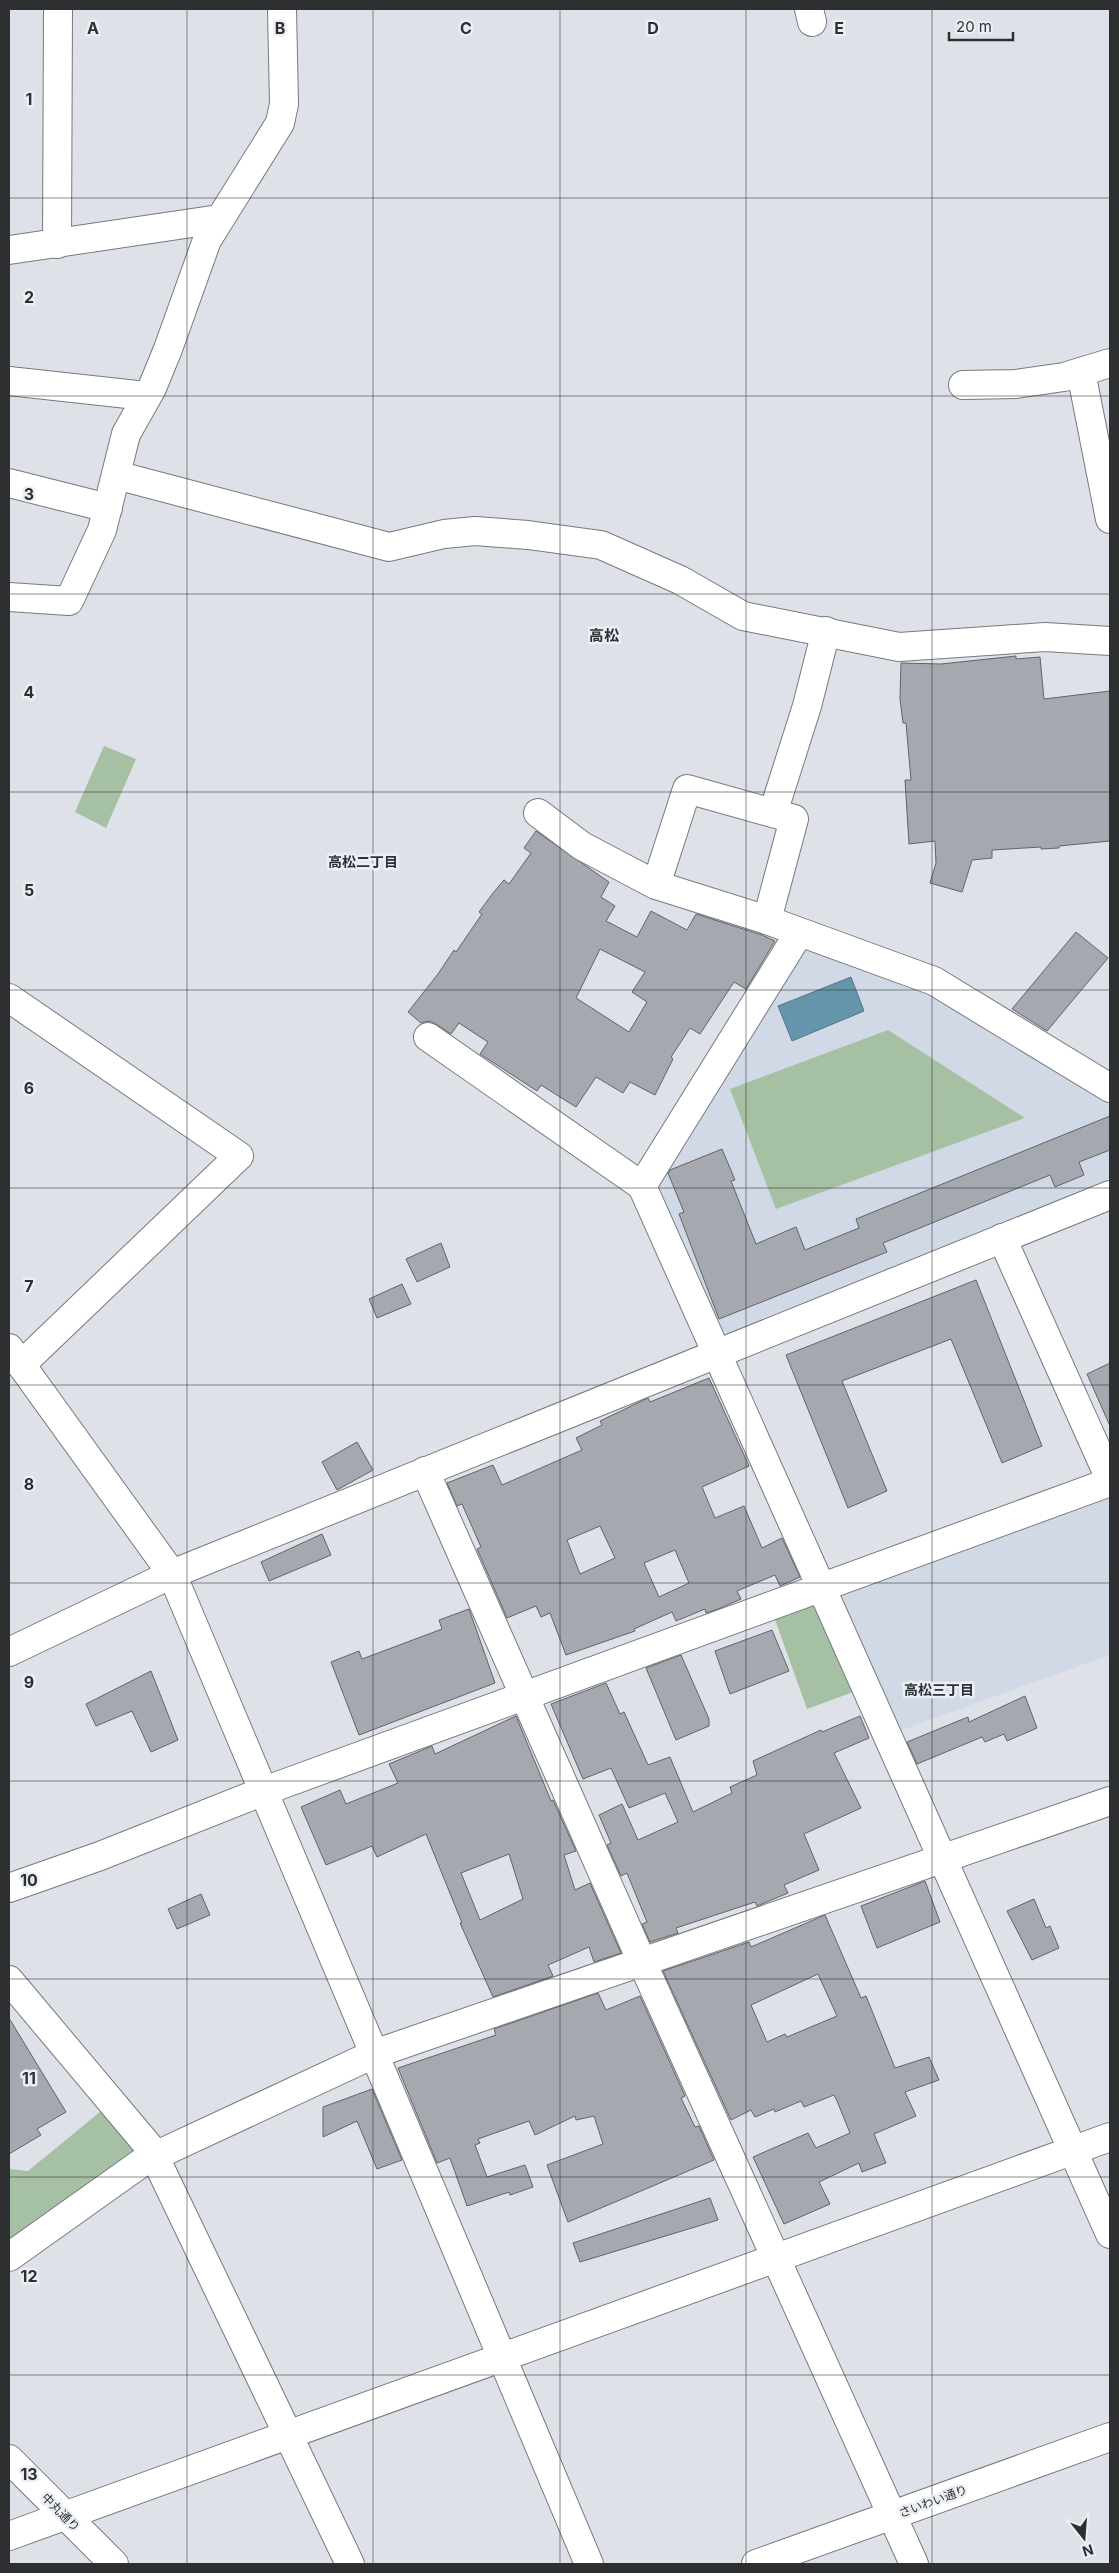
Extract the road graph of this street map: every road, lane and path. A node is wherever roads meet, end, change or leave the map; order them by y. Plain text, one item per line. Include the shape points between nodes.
1 (58, 9) edge
2 (282, 9) edge
3 (219, 219) junction
4 (57, 244) junction
5 (9, 250) edge
6 (1110, 363) edge
7 (1081, 372) junction
8 (9, 381) edge
9 (963, 385) dead end
10 (146, 396) junction
11 (116, 475) junction
12 (9, 483) edge
13 (108, 508) junction
14 (1110, 519) edge
15 (9, 597) edge
16 (826, 632) junction
17 (1110, 641) edge
18 (538, 813) dead end
19 (773, 813) junction
20 (656, 885) junction
21 (767, 920) junction
22 (799, 932) junction
23 (9, 998) edge
24 (428, 1038) dead end
25 (1110, 1088) edge
26 (642, 1186) junction
27 (1110, 1195) edge
28 (1002, 1238) junction
29 (716, 1353) junction
30 (14, 1361) edge
31 (425, 1471) junction
32 (1110, 1481) edge
33 (172, 1574) junction
34 (821, 1586) junction
35 (9, 1652) edge
36 (526, 1696) junction
37 (264, 1791) junction
38 (1110, 1801) edge
39 (942, 1859) junction
40 (9, 1888) edge
41 (642, 1962) junction
42 (9, 1980) edge
43 (374, 2054) junction
44 (1110, 2137) edge
45 (1073, 2150) junction
46 (155, 2156) junction
47 (1110, 2234) edge
48 (9, 2257) edge
49 (777, 2258) junction
50 (501, 2358) junction
51 (290, 2434) junction
52 (1110, 2437) edge
53 (9, 2459) edge
54 (65, 2515) junction
55 (892, 2516) junction
56 (9, 2536) edge
57 (114, 2564) edge
58 (350, 2564) edge
59 (589, 2564) edge
60 (756, 2564) edge
61 (914, 2564) edge

1 - 4 street
2 - 3 street via 284,104 280,123
3 - 4 street
3 - 10 street via 206,240 168,349
4 - 5 street
6 - 7 street
7 - 9 street via 1016,384
7 - 14 street
8 - 10 street
10 - 11 street via 126,434
11 - 13 street
11 - 16 street via 389,547 444,534 475,531 601,545 680,580 743,616
12 - 13 street
13 - 15 street via 102,530 69,601
16 - 17 street via 900,647 1045,638
16 - 19 street via 807,706
18 - 20 street via 582,846
19 - 20 street via 687,788
19 - 21 street via 794,819
20 - 21 street
21 - 22 street
22 - 25 street via 934,981
22 - 26 street
23 - 30 street via 240,1156
24 - 26 street
26 - 29 street
27 - 28 street
28 - 29 street
28 - 32 street
29 - 31 street
29 - 34 street
30 - 33 street
31 - 33 street
31 - 36 street
32 - 34 street
33 - 35 street
33 - 37 street
34 - 36 street
34 - 39 street
36 - 37 street
36 - 41 street
37 - 40 street
37 - 43 street
38 - 39 street
39 - 41 street
39 - 45 street
41 - 43 street
41 - 49 street
42 - 46 street
43 - 46 street
43 - 50 street
44 - 45 street
45 - 47 street
45 - 49 street
46 - 48 street
46 - 51 street
49 - 50 street
49 - 55 street
50 - 51 street
50 - 59 street
51 - 54 street
51 - 58 street
52 - 55 street, さいわい通り
53 - 54 street, 中丸通り
54 - 56 street
54 - 57 street, 中丸通り
55 - 60 street, さいわい通り
55 - 61 street

